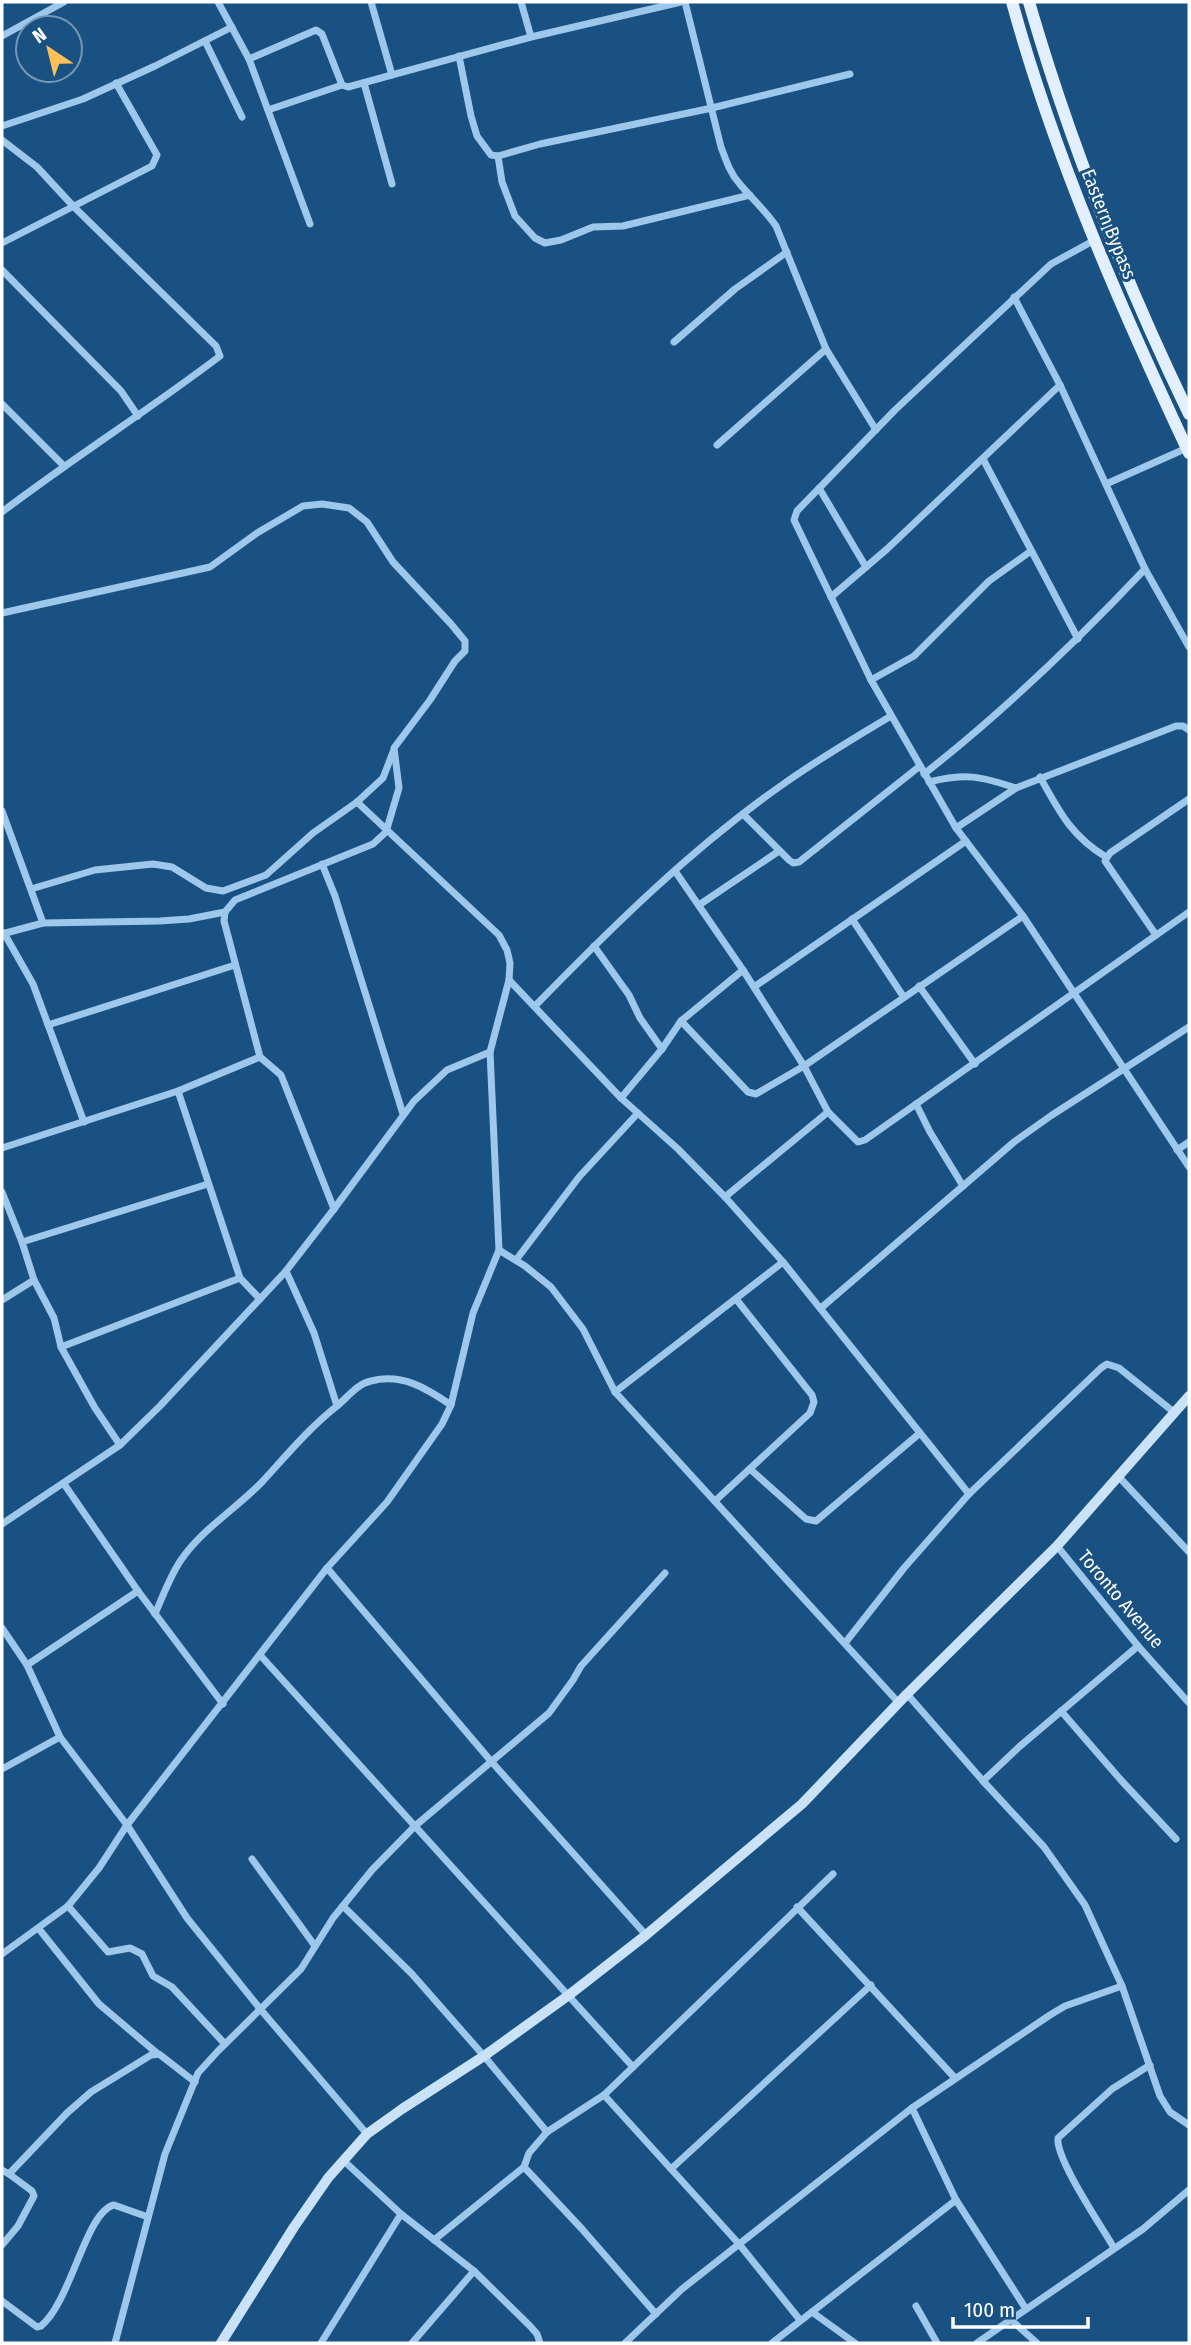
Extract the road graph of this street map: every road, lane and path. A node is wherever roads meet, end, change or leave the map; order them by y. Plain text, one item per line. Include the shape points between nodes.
1 (64, 2) edge
2 (218, 2) edge
3 (371, 2) edge
4 (521, 2) edge
5 (683, 2) edge
6 (1012, 2) edge
7 (1029, 2) edge
8 (50, 5) edge
9 (232, 27) junction
10 (2, 36) edge
11 (531, 37) junction
12 (205, 41) junction
13 (459, 55) junction
14 (249, 59) junction
15 (850, 74) dead end
16 (392, 75) junction
17 (116, 83) junction
18 (364, 83) junction
19 (342, 85) junction
20 (712, 108) junction
21 (268, 110) junction
22 (242, 117) dead end
23 (2, 126) edge
24 (2, 140) edge
25 (498, 156) junction
26 (392, 184) dead end
27 (750, 195) junction
28 (74, 207) junction
29 (310, 224) dead end
30 (1093, 241) junction
31 (2, 243) edge
32 (788, 252) junction
33 (2, 270) edge
34 (1014, 297) junction
35 (674, 342) dead end
36 (826, 349) junction
37 (1060, 385) junction
38 (2, 404) edge
39 (1189, 414) edge
40 (138, 416) junction
41 (876, 430) junction
42 (717, 444) dead end
43 (1188, 450) edge
44 (983, 458) junction
45 (63, 466) junction
46 (1106, 484) junction
47 (819, 488) junction
48 (2, 512) edge
49 (1031, 551) junction
50 (866, 566) junction
51 (1145, 569) junction
52 (831, 597) junction
53 (2, 613) edge
54 (1078, 639) junction
55 (1189, 647) edge
56 (872, 680) junction
57 (891, 716) junction
58 (1189, 730) edge
59 (394, 748) junction
60 (920, 766) junction
61 (924, 774) junction
62 (1040, 777) junction
63 (929, 782) junction
64 (1016, 788) junction
65 (1189, 799) edge
66 (357, 802) junction
67 (2, 811) edge
68 (743, 814) junction
69 (956, 828) junction
70 (386, 832) junction
71 (966, 841) junction
72 (779, 851) junction
73 (1106, 857) junction
74 (322, 864) junction
75 (675, 871) junction
76 (31, 889) junction
77 (699, 905) junction
78 (225, 912) junction
79 (1189, 912) edge
80 (1023, 916) junction
81 (852, 919) junction
82 (43, 923) junction
83 (3, 934) edge
84 (1156, 936) junction
85 (594, 946) junction
86 (235, 965) junction
87 (743, 970) junction
88 (509, 980) junction
89 (919, 986) junction
90 (754, 987) junction
91 (1075, 993) junction
92 (904, 996) junction
93 (535, 1006) junction
94 (681, 1021) junction
95 (48, 1025) junction
96 (1189, 1027) edge
97 (662, 1049) junction
98 (490, 1052) junction
99 (260, 1056) junction
100 (975, 1064) junction
101 (804, 1066) junction
102 (1123, 1068) junction
103 (178, 1091) junction
104 (621, 1098) junction
105 (916, 1104) junction
106 (828, 1112) junction
107 (638, 1113) junction
108 (403, 1114) junction
109 (84, 1122) junction
110 (1189, 1142) edge
111 (2, 1148) edge
112 (1177, 1150) junction
113 (1189, 1167) edge
114 (208, 1184) junction
115 (963, 1186) junction
116 (2, 1192) edge
117 (725, 1197) junction
118 (334, 1209) junction
119 (22, 1242) junction
120 (499, 1250) junction
121 (516, 1260) junction
122 (783, 1262) junction
123 (286, 1270) junction
124 (240, 1278) junction
125 (34, 1280) junction
126 (260, 1298) junction
127 (736, 1299) junction
128 (2, 1300) edge
129 (821, 1308) junction
130 (61, 1347) junction
131 (615, 1392) junction
132 (1189, 1396) edge
133 (451, 1405) junction
134 (337, 1406) junction
135 (1175, 1413) junction
136 (920, 1433) junction
137 (120, 1445) junction
138 (750, 1469) junction
139 (1119, 1477) junction
140 (64, 1484) junction
141 (970, 1494) junction
142 (715, 1501) junction
143 (2, 1524) edge
144 (1057, 1546) junction
145 (1189, 1552) edge
146 (327, 1568) junction
147 (665, 1573) dead end
148 (138, 1591) junction
149 (155, 1614) junction
150 (2, 1628) edge
151 (845, 1643) junction
152 (1138, 1646) junction
153 (260, 1656) junction
154 (27, 1665) junction
155 (907, 1694) junction
156 (898, 1702) junction
157 (1189, 1703) edge
158 (222, 1704) junction
159 (1061, 1711) junction
160 (60, 1737) junction
161 (491, 1760) junction
162 (2, 1769) edge
163 (982, 1781) junction
164 (127, 1825) junction
165 (415, 1825) junction
166 (1175, 1839) dead end
167 (252, 1859) dead end
168 (833, 1874) dead end
169 (68, 1906) junction
170 (343, 1906) junction
171 (797, 1908) junction
172 (39, 1929) junction
173 (646, 1936) junction
174 (315, 1947) junction
175 (2, 1954) edge
176 (871, 1985) junction
177 (1122, 1986) junction
178 (569, 1995) junction
179 (261, 2010) junction
180 (225, 2044) junction
181 (159, 2054) junction
182 (484, 2056) junction
183 (1150, 2065) junction
184 (633, 2067) junction
185 (956, 2078) junction
186 (195, 2082) junction
187 (604, 2095) junction
188 (912, 2108) junction
189 (1189, 2125) edge
190 (547, 2132) junction
191 (367, 2134) junction
192 (343, 2160) junction
193 (524, 2167) junction
194 (671, 2169) junction
195 (5, 2172) edge
196 (1189, 2190) edge
197 (956, 2200) junction
198 (401, 2214) junction
199 (148, 2217) junction
200 (434, 2240) junction
201 (739, 2244) junction
202 (2, 2245) edge
203 (1114, 2248) junction
204 (474, 2271) junction
205 (2, 2301) edge
206 (916, 2306) dead end
207 (1026, 2309) junction
208 (812, 2312) junction
209 (656, 2314) junction
210 (800, 2320) junction
211 (1011, 2320) junction
212 (115, 2343) edge
213 (221, 2343) edge
214 (321, 2343) edge
215 (412, 2343) edge
216 (540, 2343) edge
217 (625, 2343) edge
218 (772, 2343) edge
219 (855, 2343) edge
220 (937, 2343) edge
221 (977, 2343) edge
222 (1037, 2343) edge

1 - 8 street
2 - 9 street
3 - 16 street
4 - 11 street
5 - 11 street
5 - 20 street
6 - 30 main road, Eastern Bypass via 1030,68
7 - 39 main road, Eastern Bypass via 1080,159
8 - 10 street
9 - 12 street
9 - 14 street
11 - 13 street
12 - 17 street
12 - 22 street
13 - 16 street
13 - 25 street via 477,136 491,155
14 - 19 street via 316,30 322,34
14 - 21 street
15 - 20 street
16 - 18 street
17 - 23 street
17 - 28 street via 157,155 152,166
18 - 19 street
18 - 26 street
19 - 21 street
20 - 25 street
20 - 27 street via 728,166
21 - 29 street
24 - 28 street via 37,167
25 - 27 street via 515,216 545,243 593,228 623,226
27 - 32 street via 768,213
28 - 31 street
28 - 40 street via 216,346 220,356
30 - 34 street via 1051,264
30 - 43 main road, Eastern Bypass
32 - 35 street via 735,289
32 - 36 street
33 - 40 street via 121,391
34 - 37 street
34 - 41 street
36 - 41 street
36 - 42 street
37 - 44 street
37 - 46 street
38 - 45 street
40 - 45 street
41 - 47 street
43 - 46 street
44 - 49 street
44 - 50 street
45 - 48 street
46 - 51 street
47 - 50 street
47 - 52 street via 794,520
49 - 54 street
49 - 56 street via 989,580 914,656
50 - 52 street
51 - 54 street
51 - 55 street
52 - 56 street
53 - 59 street via 210,567 303,506 349,508 367,522 393,562 465,641 465,651
54 - 61 street
56 - 57 street
57 - 60 street
57 - 68 street
58 - 62 street via 1176,726
59 - 66 street via 383,778
59 - 70 street via 399,788
60 - 61 street
60 - 72 street via 799,862 793,863
61 - 63 street
62 - 64 street
62 - 73 street via 1066,823 1087,846
63 - 64 street via 966,775
63 - 69 street
64 - 69 street
65 - 73 street
66 - 70 street
66 - 76 street via 266,875 223,891 205,888 172,867 153,864 95,870
67 - 76 street
68 - 72 street
68 - 75 street
69 - 71 street
70 - 74 street via 373,844
70 - 88 street via 499,935 510,963
71 - 80 street
71 - 81 street
72 - 77 street
73 - 84 street
74 - 78 street via 235,900
74 - 108 street
75 - 77 street
75 - 85 street
76 - 82 street
77 - 87 street
78 - 82 street via 160,921
78 - 86 street
79 - 84 street
80 - 89 street
80 - 91 street
81 - 90 street
81 - 92 street
82 - 83 street
83 - 95 street via 33,984
84 - 91 street
85 - 93 street
85 - 97 street
86 - 95 street
86 - 99 street
87 - 90 street
87 - 94 street
88 - 93 street
88 - 98 street
89 - 92 street
89 - 100 street
90 - 101 street
91 - 100 street
91 - 102 street
92 - 101 street
93 - 104 street
94 - 97 street
94 - 101 street via 752,1094
95 - 109 street
96 - 102 street
97 - 104 street
98 - 108 street via 437,1077
98 - 120 street
99 - 103 street
99 - 118 street via 281,1075
100 - 105 street
101 - 106 street
102 - 112 street
102 - 115 street via 1014,1142
103 - 109 street
103 - 114 street
104 - 107 street
105 - 106 street via 861,1142
105 - 115 street
106 - 117 street
107 - 117 street
107 - 121 street via 579,1177
108 - 118 street
109 - 111 street
110 - 112 street
112 - 113 street
114 - 119 street
114 - 124 street
115 - 129 street
116 - 119 street
117 - 122 street
118 - 123 street
119 - 125 street
120 - 121 street
120 - 133 street via 473,1313
121 - 131 street via 551,1287 572,1313
122 - 127 street
122 - 129 street
123 - 126 street
123 - 134 street via 314,1333
124 - 126 street
124 - 130 street
125 - 128 street
125 - 130 street via 54,1318
126 - 137 street
127 - 131 street
127 - 138 street via 814,1402 810,1413
129 - 136 street
130 - 137 street
131 - 142 street
132 - 135 street
133 - 134 street via 400,1378 367,1382
133 - 146 street via 387,1502
134 - 149 street via 192,1546
135 - 139 street
135 - 141 street via 1119,1368 1107,1364
136 - 138 street via 816,1521 806,1519
136 - 141 street
137 - 140 street
138 - 142 street
139 - 144 street
139 - 145 street
140 - 143 street
140 - 148 street
141 - 151 street
142 - 151 street
144 - 152 street, Toronto Avenue
144 - 155 street
146 - 153 street
146 - 161 street
147 - 161 street via 581,1666 549,1713
148 - 149 street
148 - 154 street
149 - 158 street
150 - 154 street
151 - 156 street
152 - 157 street, Toronto Avenue
152 - 159 street
153 - 158 street
153 - 165 street
154 - 160 street
155 - 156 street
155 - 163 street
156 - 173 street via 802,1804
158 - 164 street
159 - 163 street
159 - 166 street
160 - 162 street
160 - 164 street
161 - 165 street
161 - 173 street
163 - 177 street via 1044,1847 1085,1905
164 - 169 street
164 - 179 street via 187,1918
165 - 170 street
165 - 178 street
167 - 174 street
168 - 171 street
169 - 172 street
169 - 180 street via 108,1952 130,1948 142,1954 153,1976 172,1987
170 - 174 street
170 - 182 street via 412,1974
171 - 176 street
171 - 184 street
172 - 175 street
172 - 181 street via 99,2004
173 - 178 street
174 - 179 street via 302,1969
176 - 185 street
176 - 194 street
177 - 183 street
177 - 185 street via 1065,2006
178 - 182 street
178 - 184 street
179 - 180 street
179 - 191 street
180 - 186 street
181 - 186 street
181 - 195 street via 91,2092
182 - 190 street
182 - 191 street
183 - 189 street via 1164,2105
183 - 203 street via 1112,2089 1058,2138 1077,2186
184 - 187 street
185 - 188 street
186 - 199 street via 165,2154
187 - 190 street
187 - 194 street
188 - 197 street
188 - 201 street
190 - 193 street via 529,2152
191 - 192 street
192 - 198 street
192 - 213 street via 294,2227
193 - 200 street
193 - 209 street
194 - 201 street
195 - 202 street via 34,2196 19,2226
196 - 203 street
197 - 207 street
197 - 208 street
198 - 200 street
198 - 214 street
199 - 205 street via 114,2205 104,2208 63,2298 41,2326
199 - 212 street
200 - 204 street
201 - 209 street
201 - 210 street
203 - 207 street
204 - 215 street
204 - 216 street via 530,2326
206 - 220 street
207 - 211 street
208 - 210 street
208 - 219 street
209 - 217 street
210 - 218 street
211 - 221 street
211 - 222 street

